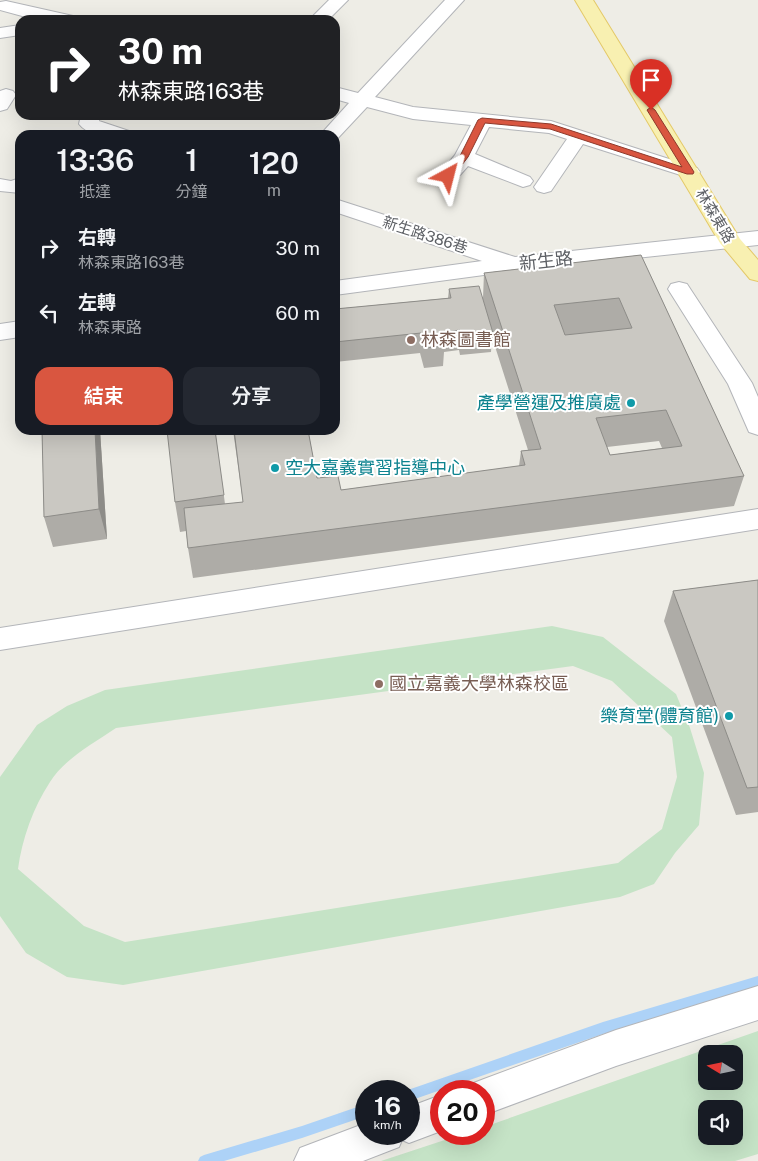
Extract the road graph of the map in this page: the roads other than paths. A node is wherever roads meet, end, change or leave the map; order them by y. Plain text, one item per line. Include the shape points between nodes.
1 (339, 0) edge
2 (455, 0) edge
3 (584, 0) edge
4 (6, 6) dead end
5 (39, 15) edge
6 (323, 15) edge
7 (15, 31) edge
8 (0, 33) edge
9 (340, 94) edge
10 (362, 99) junction
11 (482, 120) junction
12 (86, 125) edge
13 (104, 130) edge
14 (334, 130) edge
15 (579, 135) junction
16 (464, 157) junction
17 (690, 172) junction
18 (448, 176) dead end
19 (523, 182) dead end
20 (544, 187) dead end
21 (340, 207) edge
22 (758, 238) edge
23 (731, 243) junction
24 (514, 264) junction
25 (758, 274) edge
26 (340, 287) edge
27 (679, 289) dead end
28 (15, 330) edge
29 (0, 332) edge
30 (749, 382) edge
31 (758, 426) edge
32 (758, 518) edge
33 (0, 640) edge
34 (758, 1002) edge
35 (495, 1093) edge
36 (357, 1145) edge
37 (314, 1161) edge

1 - 6 street
2 - 10 street
3 - 17 main road, 林森東路
4 - 5 street
7 - 8 street
9 - 10 street
10 - 11 street via 413,113
10 - 14 street
11 - 15 street via 551,127
11 - 16 street
12 - 13 street
15 - 17 street
15 - 20 street
16 - 18 street
16 - 19 street
17 - 23 main road, 林森東路
21 - 24 street, 新生路386巷
22 - 23 street, 新生路
23 - 24 street, 新生路
23 - 25 main road, 林森東路
24 - 26 street, 新生路
27 - 30 street
28 - 29 street
30 - 31 street
32 - 33 street
34 - 35 street via 616,1048
36 - 37 street

